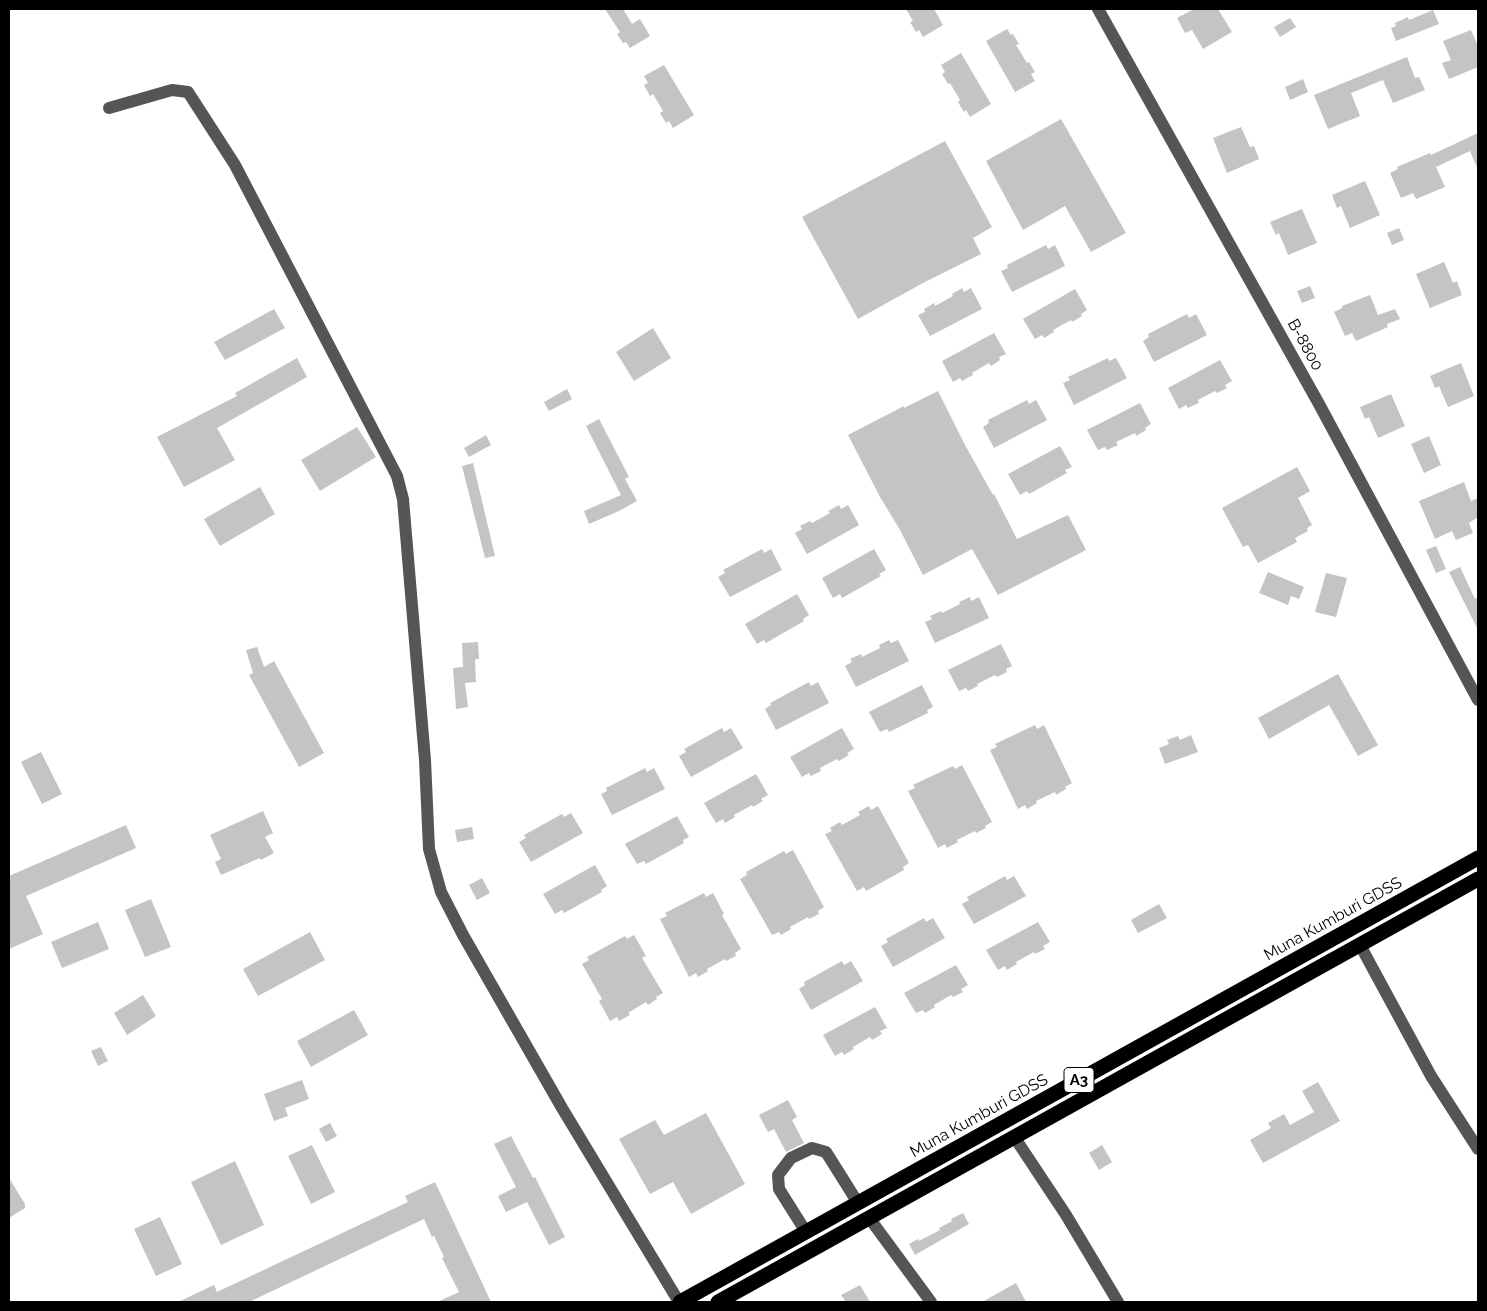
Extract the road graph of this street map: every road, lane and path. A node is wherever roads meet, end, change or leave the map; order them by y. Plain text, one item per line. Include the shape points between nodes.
1 (1098, 9) edge
2 (109, 108) dead end
3 (1478, 700) edge
4 (1478, 858) edge
5 (1478, 879) edge
6 (1360, 945) junction
7 (1015, 1138) junction
8 (1478, 1149) edge
9 (858, 1203) junction
10 (870, 1219) junction
11 (806, 1232) junction
12 (728, 1300) edge
13 (680, 1302) edge
14 (930, 1302) edge
15 (1118, 1302) edge

1 - 3 street, B-8800 via 1319,404
2 - 13 street via 172,90 188,92 235,165 398,476 404,509 425,760 429,848 441,892 552,1091
4 - 9 highway, Muna Kumburi GDSS / A3
5 - 6 highway, A3
6 - 7 highway, A3
6 - 8 street via 1431,1076
7 - 10 highway, A3
7 - 15 street
9 - 11 highway, Muna Kumburi GDSS / A3
9 - 11 street via 826,1152 812,1148 791,1158 778,1175 779,1190
10 - 12 highway, A3
10 - 14 street
11 - 13 highway, Muna Kumburi GDSS / A3

